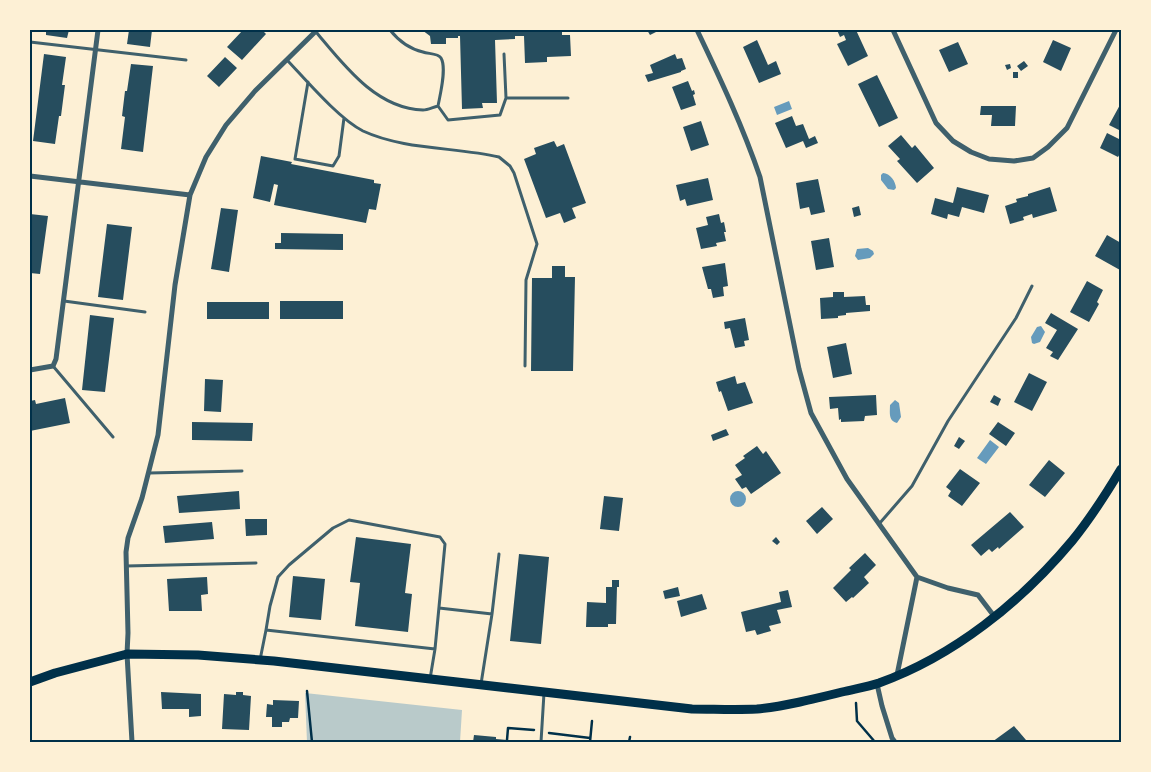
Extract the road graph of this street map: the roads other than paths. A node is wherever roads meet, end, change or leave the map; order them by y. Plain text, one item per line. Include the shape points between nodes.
1 (98, 30) edge
2 (390, 30) edge
3 (696, 30) edge
4 (892, 30) edge
5 (1116, 30) edge
6 (316, 31) edge
7 (30, 42) edge
8 (95, 50) junction
9 (504, 54) dead end
10 (186, 60) dead end
11 (287, 60) junction
12 (308, 82) junction
13 (506, 98) junction
14 (568, 98) dead end
15 (438, 106) junction
16 (344, 118) junction
17 (30, 176) edge
18 (79, 182) junction
19 (190, 195) junction
20 (1032, 286) dead end
21 (63, 300) junction
22 (145, 312) dead end
23 (53, 366) junction
24 (525, 366) dead end
25 (30, 370) edge
26 (113, 437) dead end
27 (1121, 469) edge
28 (242, 471) dead end
29 (148, 473) junction
30 (879, 524) junction
31 (499, 554) dead end
32 (256, 563) dead end
33 (125, 566) junction
34 (917, 577) junction
35 (439, 608) junction
36 (492, 614) junction
37 (994, 616) junction
38 (266, 630) junction
39 (435, 649) junction
40 (127, 654) junction
41 (260, 660) junction
42 (897, 675) junction
43 (430, 679) junction
44 (30, 682) edge
45 (878, 684) junction
46 (481, 685) junction
47 (544, 692) junction
48 (894, 740) edge
49 (132, 742) edge
50 (541, 742) edge
51 (886, 742) edge

1 - 8 street
2 - 15 lane via 407,45 441,58 443,71
3 - 30 street via 719,76 760,177 798,369 811,413 847,479
4 - 5 street via 936,123 953,141 971,152 989,159 1014,161 1033,158 1067,128
6 - 11 street
6 - 15 lane via 346,67 379,96 399,106 424,110
7 - 8 lane
8 - 10 lane
8 - 18 street
9 - 13 lane
11 - 12 lane
11 - 19 street via 226,125 206,157
12 - 16 lane
12 - 16 lane via 295,160 333,166 339,156
13 - 14 lane
13 - 15 lane via 500,115 448,120
16 - 24 lane via 376,135 499,157 510,166 537,244 526,280
17 - 18 street
18 - 19 street
18 - 21 street
19 - 29 street via 175,285 158,435
20 - 30 lane via 1016,318 948,421 912,486
21 - 22 lane
21 - 23 street
23 - 25 street
23 - 26 lane
27 - 37 main road via 1094,512 1050,566
28 - 29 lane
29 - 33 street via 128,538
30 - 34 street
31 - 36 lane
32 - 33 lane
33 - 40 street
34 - 37 street via 978,595
34 - 42 street
35 - 36 lane
35 - 38 lane via 445,544 440,537 348,520 333,528 288,565 278,578
35 - 39 lane
36 - 46 lane
37 - 42 main road via 952,648
38 - 39 lane
38 - 41 lane
39 - 43 lane
40 - 41 main road
40 - 44 main road
40 - 49 street
41 - 43 main road
42 - 45 main road
43 - 46 main road
45 - 47 main road via 796,704 757,709 692,709
45 - 48 street
46 - 47 main road
47 - 50 lane
48 - 51 street

